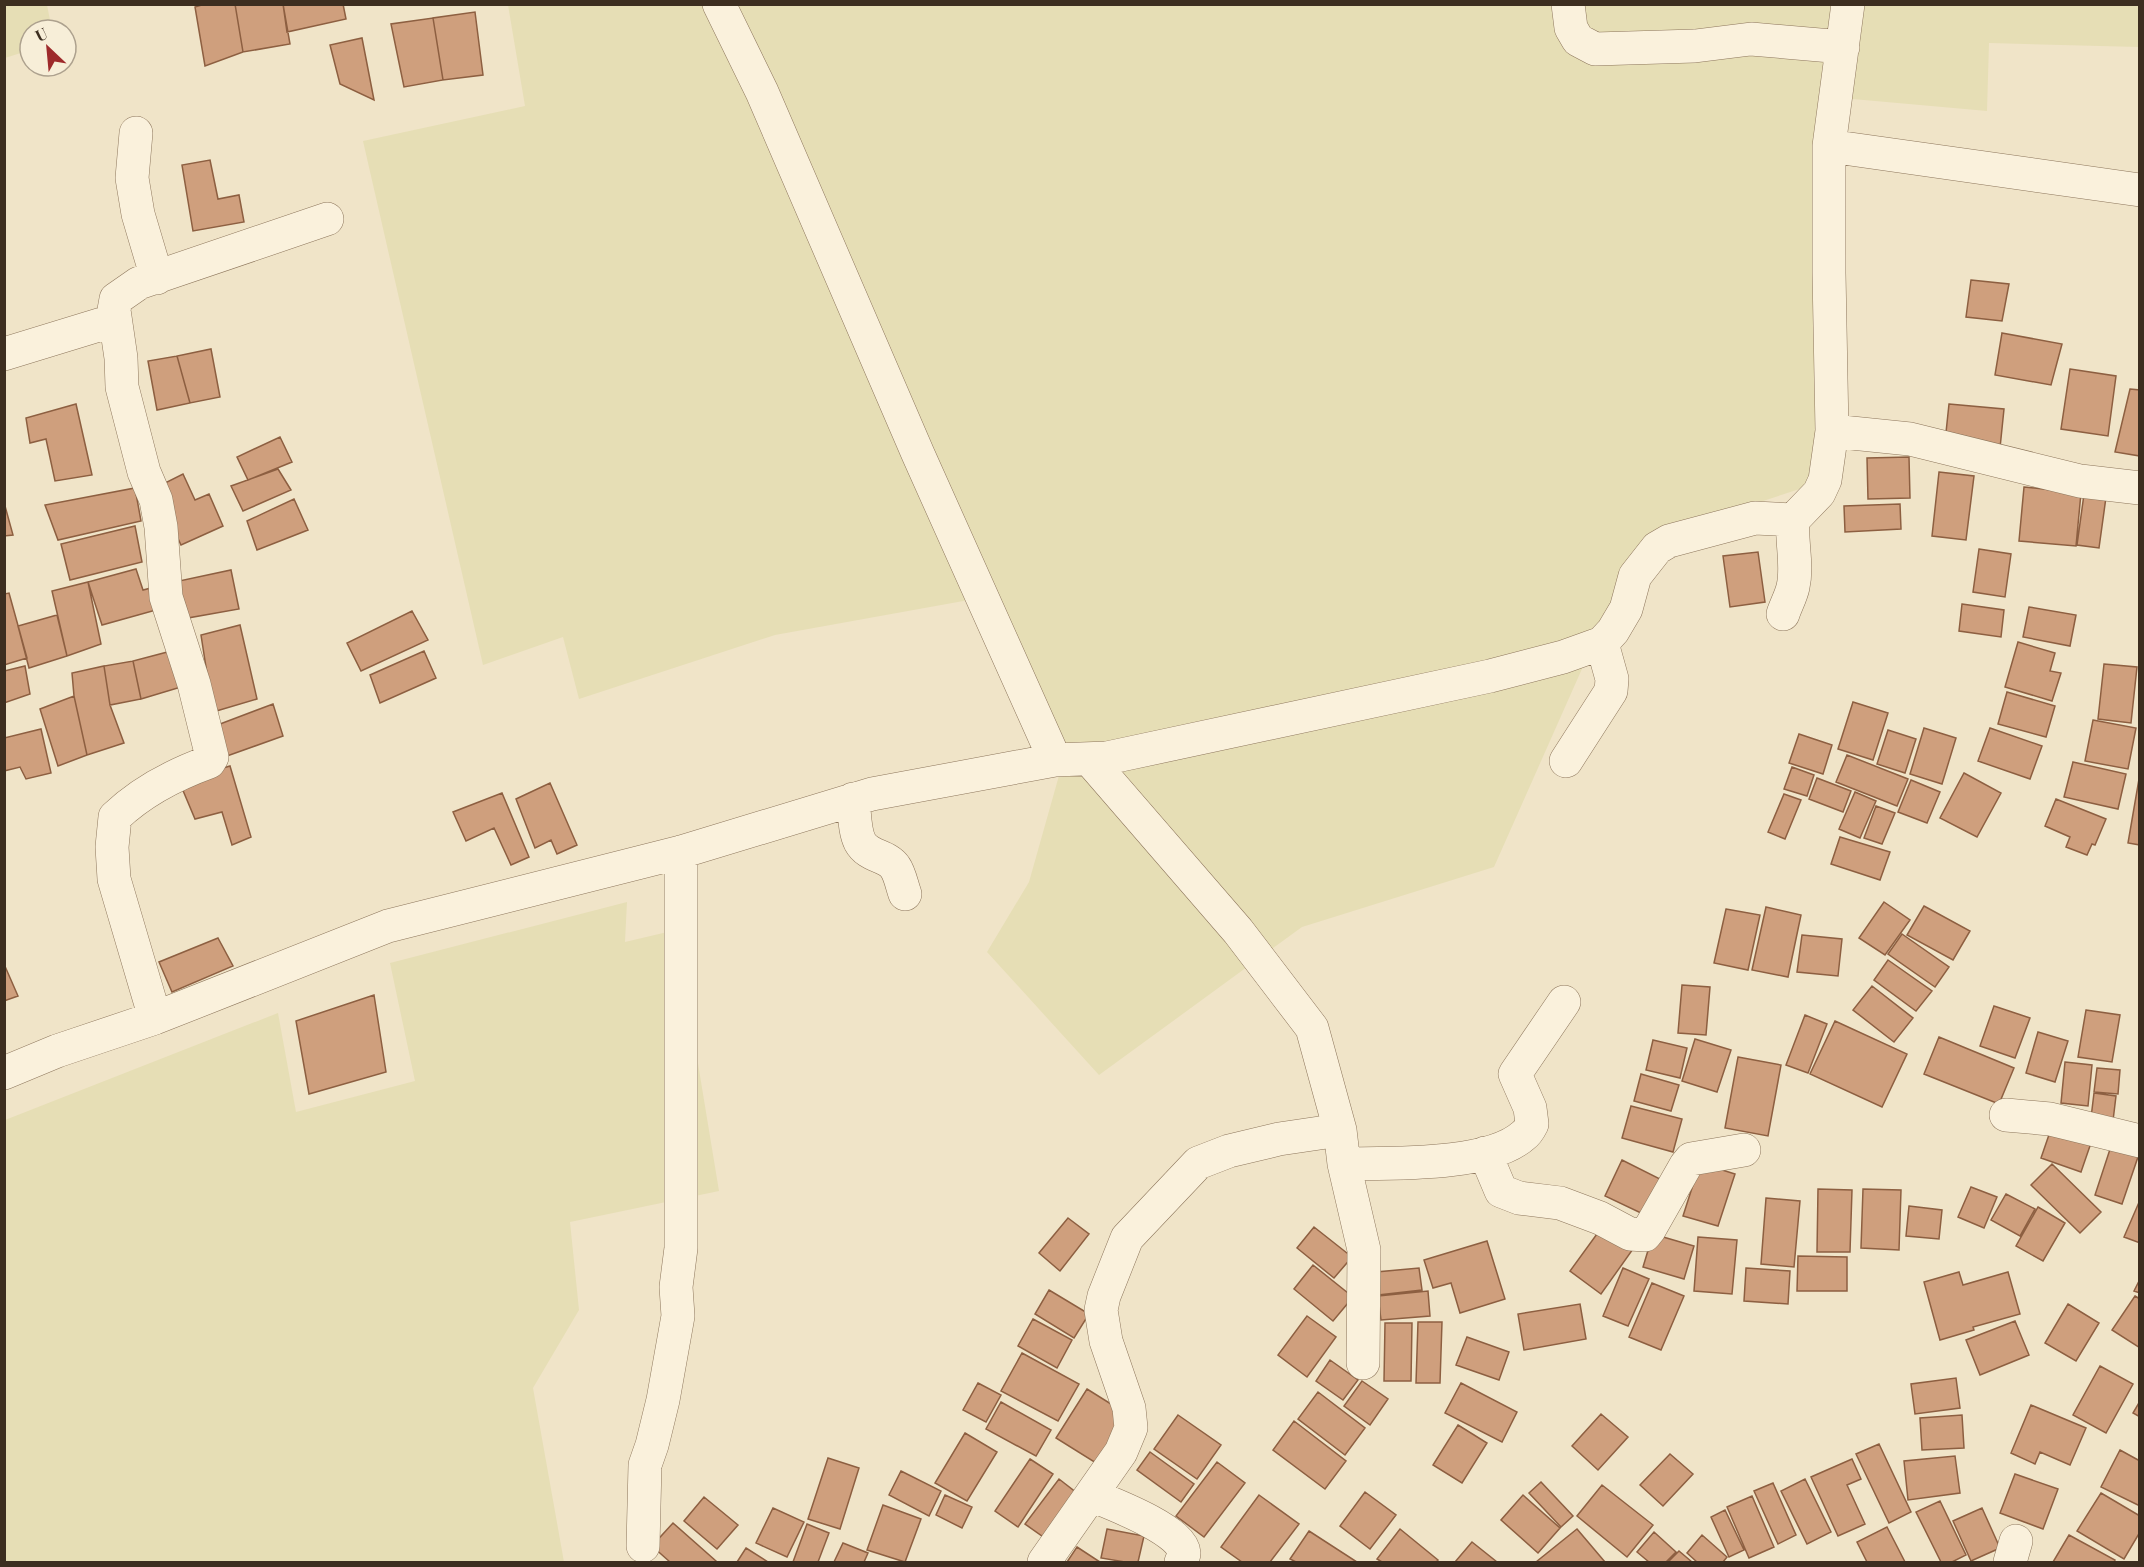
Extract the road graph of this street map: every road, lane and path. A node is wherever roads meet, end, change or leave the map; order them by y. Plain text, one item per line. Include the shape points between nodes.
1 (719, 4) edge
2 (1568, 4) edge
3 (1848, 4) edge
4 (1843, 47) junction
5 (136, 133) dead end
6 (1829, 146) junction
7 (2139, 190) edge
8 (327, 219) dead end
9 (157, 278) junction
10 (115, 320) junction
11 (4, 354) edge
12 (1832, 431) junction
13 (2139, 488) edge
14 (1793, 520) junction
15 (1783, 614) dead end
16 (1602, 643) junction
17 (1055, 760) junction
18 (1090, 760) junction
19 (1566, 762) dead end
20 (853, 799) junction
21 (681, 852) junction
22 (905, 894) dead end
23 (1564, 1002) dead end
24 (155, 1018) junction
25 (4, 1073) edge
26 (2006, 1115) dead end
27 (1340, 1130) junction
28 (2139, 1141) edge
29 (1744, 1150) dead end
30 (1485, 1153) junction
31 (1344, 1164) junction
32 (1363, 1363) dead end
33 (1091, 1495) junction
34 (643, 1546) dead end
35 (1044, 1563) edge
36 (1181, 1563) edge

1 - 17 street via 762,92
2 - 4 street via 1571,28 1578,40 1595,48 1695,46 1751,39
3 - 4 street
4 - 6 street
5 - 9 street via 132,178
6 - 7 street
6 - 12 street
8 - 9 street
9 - 10 street via 139,283 116,299
10 - 11 street
10 - 24 street via 122,387 161,527 166,597 212,757 143,795 116,817 114,879
12 - 13 street via 1910,439 2080,481
12 - 14 street via 1826,480
14 - 15 street via 1793,587
14 - 16 street via 1755,518 1669,541 1657,549 1635,576 1626,609
16 - 18 street via 1490,676
16 - 19 street via 1612,679 1611,691
17 - 18 street
17 - 20 street
18 - 27 street via 1238,931 1312,1028
20 - 21 street
20 - 22 street via 861,844 896,867
21 - 24 street via 388,926
21 - 34 street via 678,1316 663,1400 645,1465
23 - 30 street via 1515,1074 1530,1108 1532,1124 1524,1136
24 - 25 street
26 - 28 street via 2050,1119
27 - 31 street
27 - 33 street via 1229,1150 1198,1163 1127,1238 1101,1310 1131,1428 1121,1452
29 - 30 street via 1690,1159 1649,1230 1640,1236 1560,1203 1519,1198 1501,1191
30 - 31 street via 1419,1162
31 - 32 street via 1364,1250
33 - 35 street
33 - 36 street via 1164,1530 1184,1552

